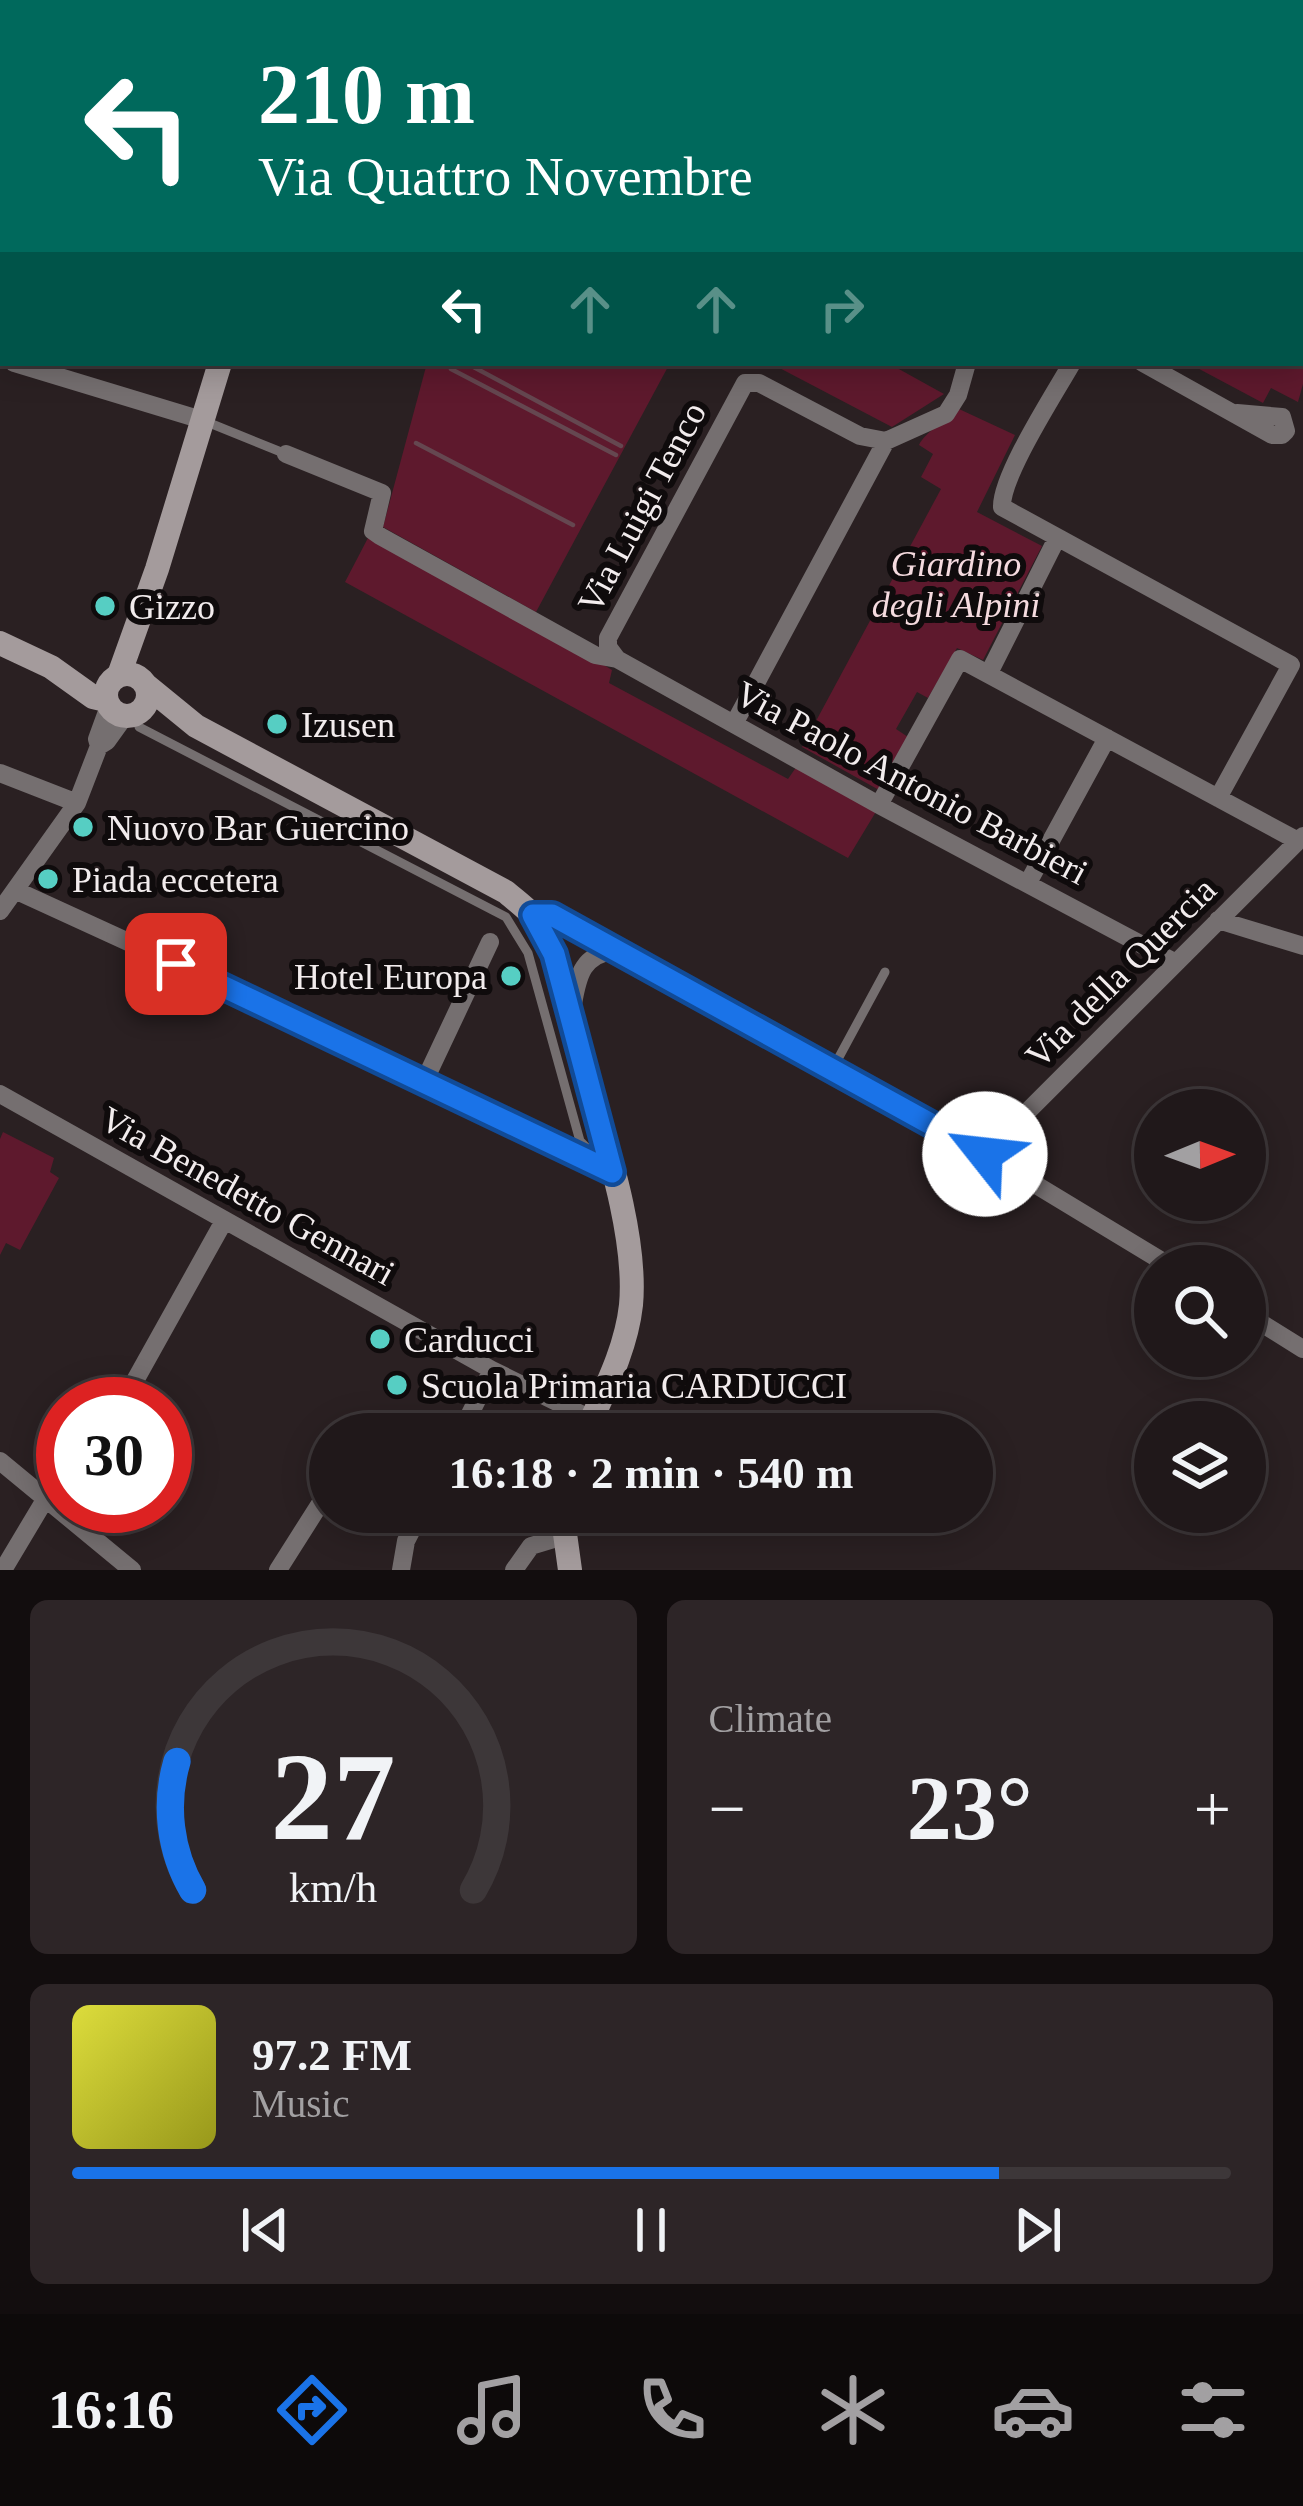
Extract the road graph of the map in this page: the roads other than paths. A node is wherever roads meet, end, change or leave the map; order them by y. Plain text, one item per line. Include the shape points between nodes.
1 (24, 366) edge
2 (219, 366) edge
3 (966, 366) edge
4 (1070, 366) edge
5 (1149, 366) edge
6 (1238, 413) dead end
7 (202, 420) junction
8 (886, 441) junction
9 (286, 454) joint
10 (1057, 538) junction
11 (0, 643) edge
12 (617, 659) junction
13 (988, 674) junction
14 (126, 698) junction
15 (734, 724) junction
16 (1107, 738) junction
17 (0, 773) edge
18 (1218, 798) junction
19 (76, 802) junction
20 (879, 805) junction
21 (1300, 839) edge
22 (1029, 881) junction
23 (17, 891) junction
24 (0, 911) edge
25 (533, 915) junction
26 (1218, 920) junction
27 (490, 942) dead end
28 (1303, 946) edge
29 (615, 950) junction
30 (1176, 963) junction
31 (885, 972) dead end
32 (572, 1021) junction
33 (832, 1070) junction
34 (424, 1082) junction
35 (0, 1094) edge
36 (985, 1154) junction
37 (612, 1172) junction
38 (224, 1221) junction
39 (1135, 1245) edge
40 (1266, 1326) edge
41 (1303, 1349) edge
42 (492, 1370) junction
43 (137, 1377) edge
44 (470, 1413) edge
45 (564, 1413) edge
46 (594, 1413) edge
47 (0, 1461) edge
48 (36, 1489) edge
49 (309, 1522) edge
50 (36, 1530) edge
51 (89, 1533) edge
52 (410, 1533) edge
53 (570, 1548) edge
54 (3, 1570) edge
55 (132, 1570) edge
56 (278, 1570) edge
57 (401, 1570) edge
58 (514, 1570) edge

1 - 7 street
2 - 7 main road
3 - 8 street via 946,415
4 - 10 street via 1001,498 1008,513
5 - 6 street
7 - 9 lane
7 - 14 main road via 139,620
8 - 12 street, Via Luigi Tenco via 860,436 759,383 743,386 608,638
8 - 15 street
9 - 12 street, Via Paolo Antonio Barbieri via 382,493 373,531 380,536 595,655
10 - 13 street
10 - 18 street via 1291,665
11 - 14 main road via 93,697
12 - 15 street, Via Paolo Antonio Barbieri
13 - 16 street
13 - 20 street via 960,658
14 - 19 street via 97,739
14 - 25 main road via 196,726 506,892
14 - 37 lane via 506,917 528,952 580,1141
15 - 20 street, Via Paolo Antonio Barbieri
16 - 18 street
16 - 22 street
17 - 19 street
18 - 21 street
19 - 23 street
20 - 22 street, Via Paolo Antonio Barbieri
21 - 26 street, Via della Quercia
22 - 30 street, Via Paolo Antonio Barbieri
23 - 24 street
23 - 34 street
25 - 29 street via 552,915
25 - 32 main road via 554,954
26 - 28 street
26 - 30 street, Via della Quercia
27 - 34 street
29 - 32 street via 585,962
29 - 33 street
30 - 36 street, Via della Quercia
31 - 33 lane
32 - 37 main road
33 - 36 street
34 - 37 street
35 - 38 street, Via Benedetto Gennari
36 - 39 street
37 - 46 main road via 631,1304
38 - 42 street, Via Benedetto Gennari
38 - 43 street
40 - 41 street
42 - 44 street
42 - 45 street, Via Benedetto Gennari
47 - 48 street
49 - 56 street
50 - 54 street
51 - 55 street
52 - 57 street
53 - 58 street via 531,1546

